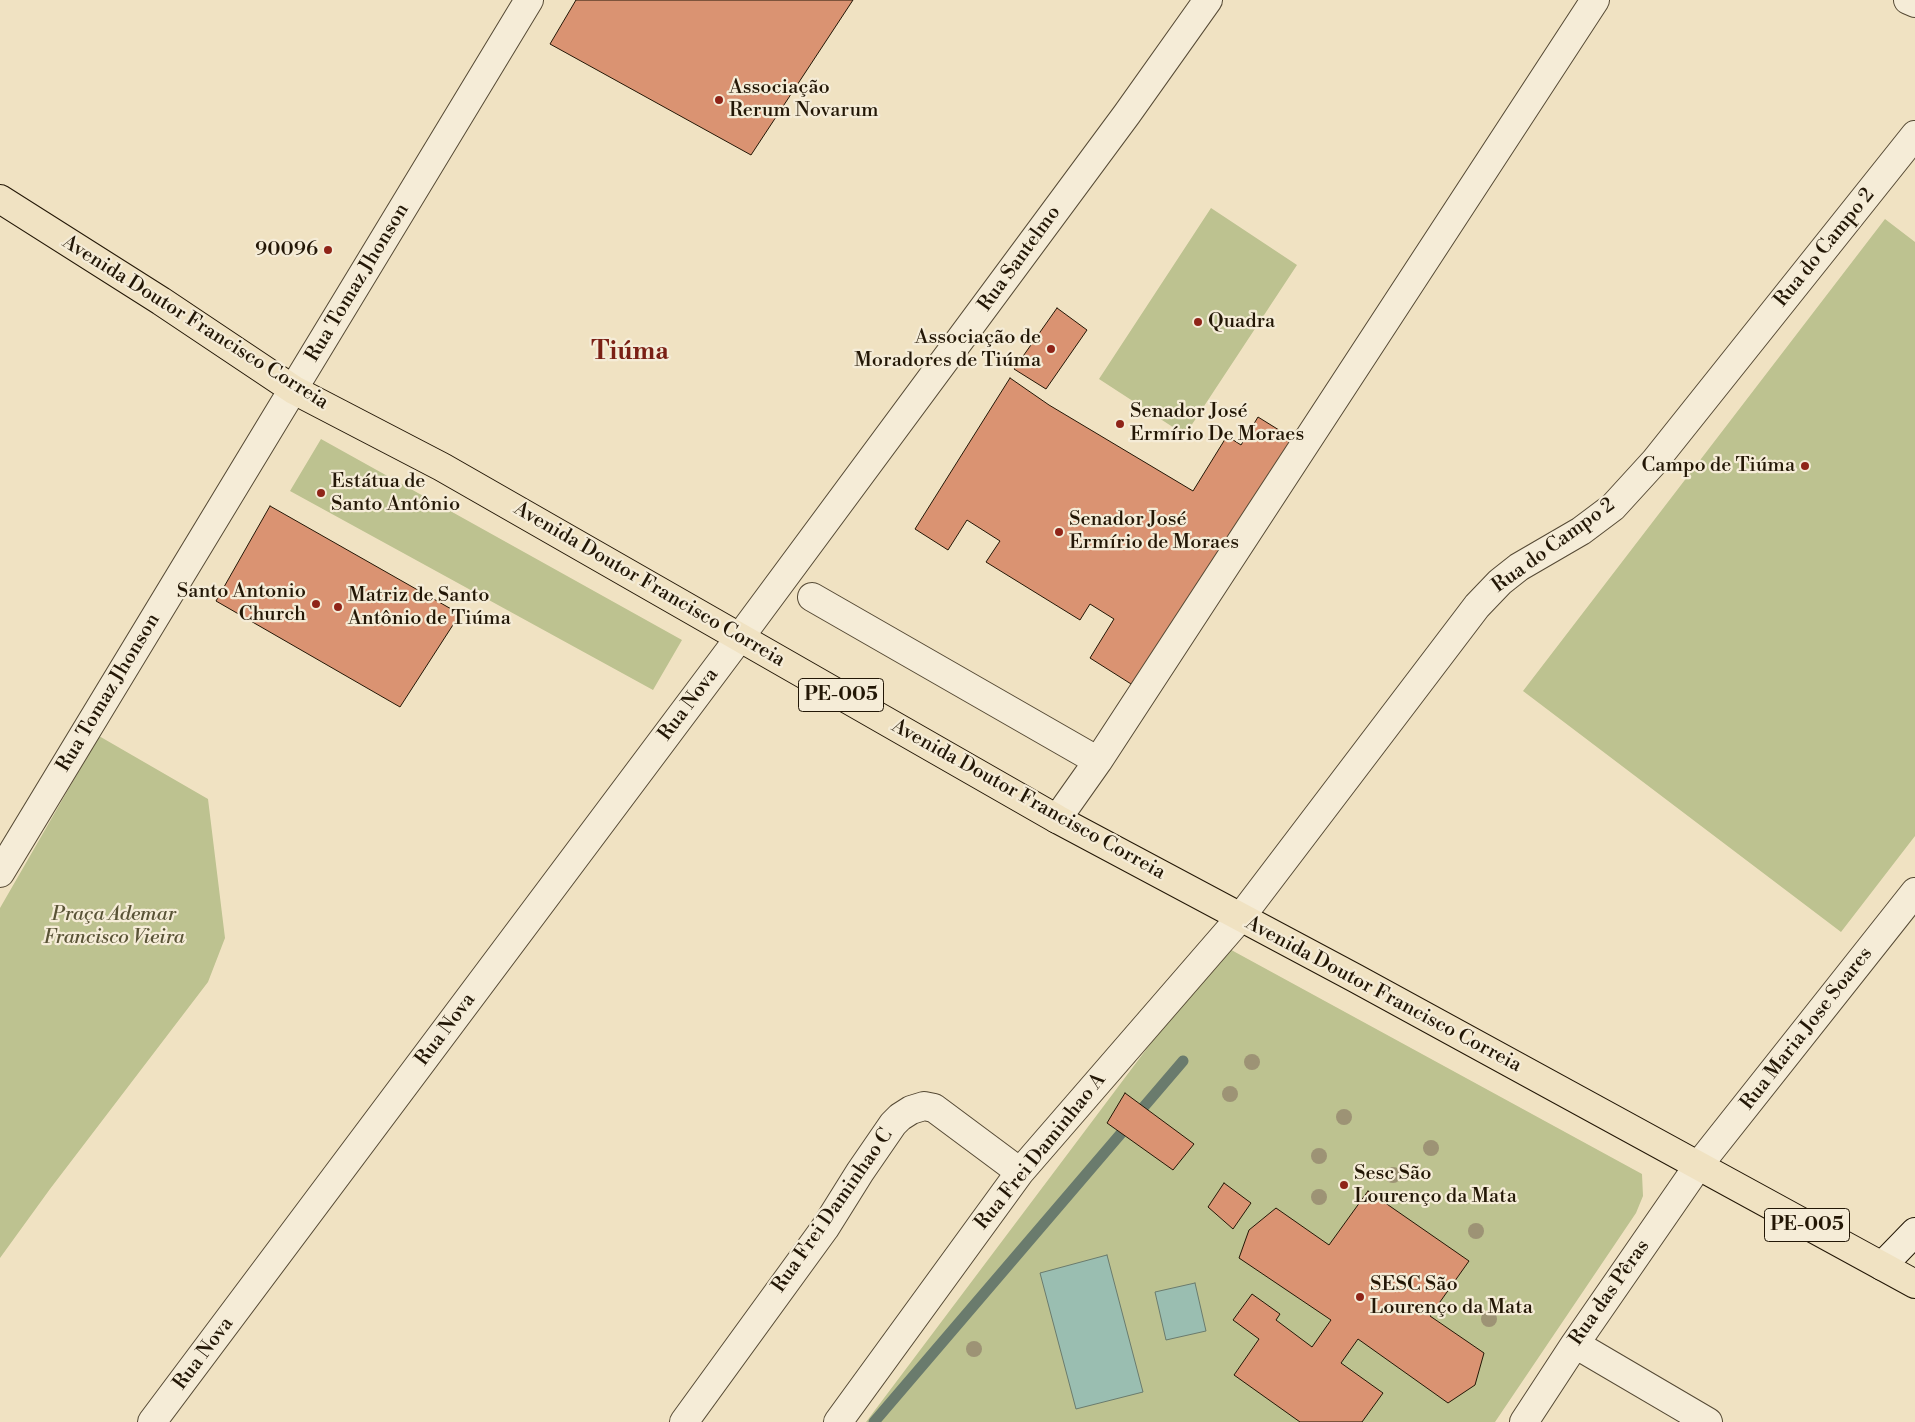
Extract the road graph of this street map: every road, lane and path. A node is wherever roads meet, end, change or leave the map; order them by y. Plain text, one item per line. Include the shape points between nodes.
1 (529, 0) edge
2 (1208, 0) edge
3 (1595, 0) edge
4 (1908, 0) edge
5 (1915, 3) edge
6 (1915, 135) edge
7 (0, 199) edge
8 (294, 390) junction
9 (812, 597) dead end
10 (740, 637) junction
11 (1098, 761) junction
12 (1057, 818) junction
13 (0, 873) edge
14 (1915, 892) edge
15 (1240, 918) junction
16 (1698, 1166) junction
17 (1020, 1172) junction
18 (1915, 1232) edge
19 (1882, 1266) junction
20 (1915, 1284) edge
21 (1575, 1344) junction
22 (152, 1422) edge
23 (684, 1422) edge
24 (838, 1422) edge
25 (1524, 1422) edge
26 (1708, 1422) edge

1 - 8 street, Rua Tomaz Jhonson
2 - 10 street, Rua Santelmo
3 - 11 street
4 - 5 street
6 - 15 street, Rua do Campo 2 via 1655,461 1619,500 1581,532 1519,566 1477,606
7 - 8 main road, Avenida Doutor Francisco Correia / PE-005
8 - 10 main road, Avenida Doutor Francisco Correia / PE-005 via 442,467
8 - 13 street, Rua Tomaz Jhonson
9 - 11 street
10 - 12 main road, Avenida Doutor Francisco Correia / PE-005
10 - 22 street, Rua Nova
11 - 12 street
12 - 15 main road, Avenida Doutor Francisco Correia / PE-005
14 - 16 street, Rua Maria Jose Soares
15 - 16 main road, Avenida Doutor Francisco Correia / PE-005
15 - 17 street, Rua Frei Daminhao A
16 - 19 main road, Avenida Doutor Francisco Correia / PE-005
16 - 21 street, Rua das Pêras
17 - 23 street, Rua Frei Daminhao C via 934,1108 924,1106 900,1117 892,1124 825,1228
17 - 24 street, Rua Frei Daminhao A
18 - 19 street
19 - 20 main road, Avenida Doutor Francisco Correia / PE-005
21 - 25 street, Rua das Pêras
21 - 26 street

